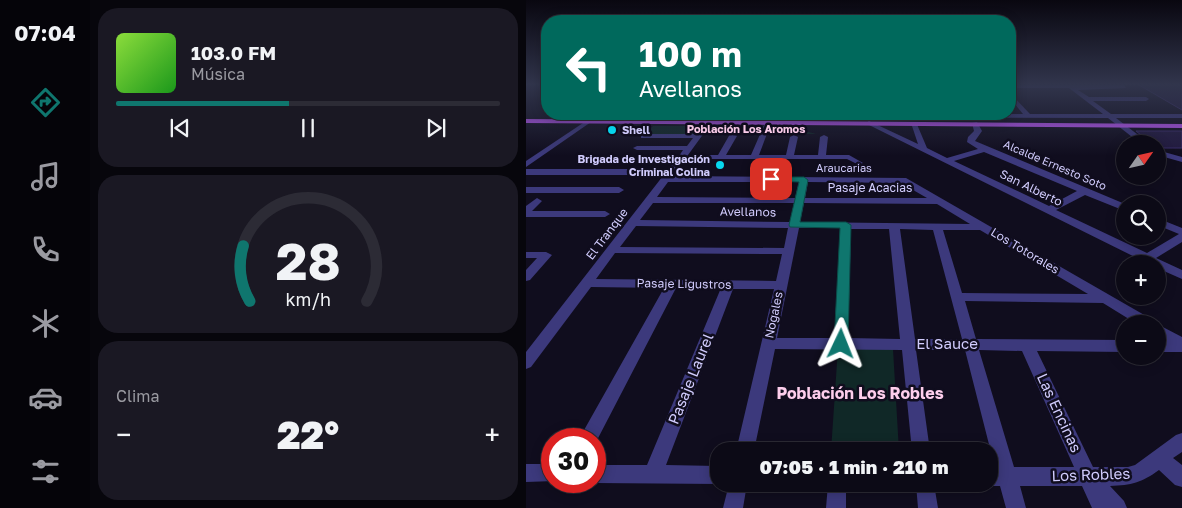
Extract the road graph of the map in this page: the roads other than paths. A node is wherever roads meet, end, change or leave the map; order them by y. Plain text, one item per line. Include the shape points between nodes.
1 (1019, 109) edge
2 (1099, 109) edge
3 (1182, 116) edge
4 (1072, 117) joint
5 (1016, 119) edge
6 (829, 120) edge
7 (873, 120) edge
8 (878, 120) edge
9 (1028, 120) junction
10 (1115, 121) junction
11 (1182, 121) edge
12 (588, 122) junction
13 (709, 122) junction
14 (526, 123) edge
15 (768, 123) junction
16 (914, 123) junction
17 (975, 123) junction
18 (1182, 126) edge
19 (1134, 135) edge
20 (644, 136) dead end
21 (698, 136) junction
22 (733, 136) dead end
23 (794, 137) dead end
24 (824, 137) dead end
25 (637, 148) dead end
26 (984, 149) junction
27 (924, 150) junction
28 (684, 155) junction
29 (1166, 155) edge
30 (721, 157) junction
31 (754, 157) junction
32 (789, 157) junction
33 (822, 157) junction
34 (1182, 160) edge
35 (625, 161) dead end
36 (946, 161) junction
37 (859, 163) dead end
38 (526, 165) edge
39 (526, 172) edge
40 (637, 172) dead end
41 (666, 179) junction
42 (804, 180) junction
43 (903, 180) joint
44 (526, 190) edge
45 (619, 190) dead end
46 (1085, 191) junction
47 (650, 200) junction
48 (799, 200) junction
49 (939, 200) junction
50 (537, 201) dead end
51 (1116, 204) edge
52 (1049, 210) junction
53 (526, 212) edge
54 (606, 214) dead end
55 (632, 223) junction
56 (794, 225) junction
57 (846, 225) junction
58 (894, 226) junction
59 (937, 226) junction
60 (1166, 226) edge
61 (983, 227) junction
62 (1182, 232) edge
63 (1182, 237) edge
64 (612, 250) junction
65 (788, 251) junction
66 (526, 255) edge
67 (1141, 255) edge
68 (1152, 255) edge
69 (1166, 267) edge
70 (1182, 275) edge
71 (526, 276) edge
72 (587, 283) junction
73 (672, 284) junction
74 (729, 284) junction
75 (781, 285) junction
76 (957, 297) junction
77 (1106, 299) junction
78 (1133, 315) edge
79 (1166, 335) edge
80 (768, 343) junction
81 (841, 344) junction
82 (908, 344) junction
83 (970, 345) junction
84 (1027, 345) junction
85 (1182, 345) edge
86 (1116, 346) edge
87 (1166, 346) edge
88 (526, 363) edge
89 (594, 428) edge
90 (1182, 441) edge
91 (747, 442) edge
92 (921, 442) edge
93 (991, 442) edge
94 (1159, 458) junction
95 (526, 473) edge
96 (541, 473) edge
97 (606, 474) edge
98 (653, 474) junction
99 (710, 475) edge
100 (1088, 476) junction
101 (998, 477) edge
102 (1182, 478) edge
103 (736, 492) edge
104 (837, 492) edge
105 (926, 492) edge
106 (733, 508) edge
107 (836, 508) edge
108 (928, 508) edge
109 (1016, 508) edge
110 (1102, 508) edge
111 (1117, 508) edge

1 - 9 street
2 - 10 street
3 - 10 street
4 - 9 main road
4 - 10 street
5 - 9 street
6 - 15 main road
7 - 27 street, San Alberto
8 - 16 main road
9 - 10 main road via 1061,123
9 - 17 main road
10 - 11 main road
10 - 18 main road
10 - 19 street
12 - 13 main road
12 - 14 main road
12 - 38 street
13 - 15 main road
13 - 21 street, El Tranque
15 - 31 street
16 - 17 main road
16 - 27 street
17 - 26 street via 978,131 971,142
20 - 21 street
21 - 28 street, El Tranque
22 - 30 street
23 - 32 street
24 - 33 street
25 - 28 street
26 - 36 street, Alcalde Ernesto Soto
26 - 46 street, Alcalde Ernesto Soto
27 - 36 street, San Alberto
28 - 30 street
28 - 35 street
28 - 41 street, El Tranque
29 - 34 street
30 - 31 street
31 - 32 street
32 - 33 street
33 - 37 street via 849,157
36 - 52 street, San Alberto
39 - 40 street
41 - 42 street, Araucarias
41 - 47 street, El Tranque
42 - 43 street, Araucarias
42 - 48 street, Nogales
43 - 49 street, Los Totorales
44 - 45 street
46 - 51 street, Alcalde Ernesto Soto
46 - 52 street
47 - 48 street, Pasaje Acacias
47 - 55 street, El Tranque
48 - 49 street, Pasaje Acacias
48 - 56 street, Nogales
49 - 61 street, Los Totorales
50 - 53 street
52 - 67 street, San Alberto
53 - 54 street
55 - 56 street, Avellanos
55 - 64 street, El Tranque
56 - 57 street, Avellanos
56 - 65 street, Nogales
57 - 58 street, Avellanos
57 - 81 street
58 - 59 street, Avellanos
58 - 82 street
59 - 61 street, Avellanos
59 - 76 street
60 - 62 street
61 - 77 street, Los Totorales
63 - 68 street
64 - 65 street
64 - 72 street, El Tranque
65 - 75 street, Nogales
66 - 71 street via 546,255
69 - 70 street, San Alberto
72 - 73 street, Pasaje Ligustros
72 - 88 street, El Tranque
73 - 74 street, Pasaje Ligustros
73 - 89 street
74 - 75 street, Pasaje Ligustros
74 - 98 street, Pasaje Laurel
75 - 80 street, Nogales
76 - 77 street
76 - 83 street
77 - 78 street, Los Totorales
79 - 85 street
80 - 81 street, El Sauce
80 - 91 street, Nogales
81 - 82 street, El Sauce
82 - 83 street, El Sauce
82 - 92 street
83 - 84 street, El Sauce
83 - 93 street
84 - 86 street, El Sauce
84 - 100 street, Las Encinas
85 - 87 street
90 - 94 street, Los Robles
94 - 100 street, Los Robles via 1133,475
94 - 102 street
95 - 96 street
97 - 98 street
98 - 99 street
100 - 101 street, Los Robles
100 - 110 street, Las Encinas
100 - 111 street
101 - 109 street
103 - 106 street
104 - 107 street
105 - 108 street

